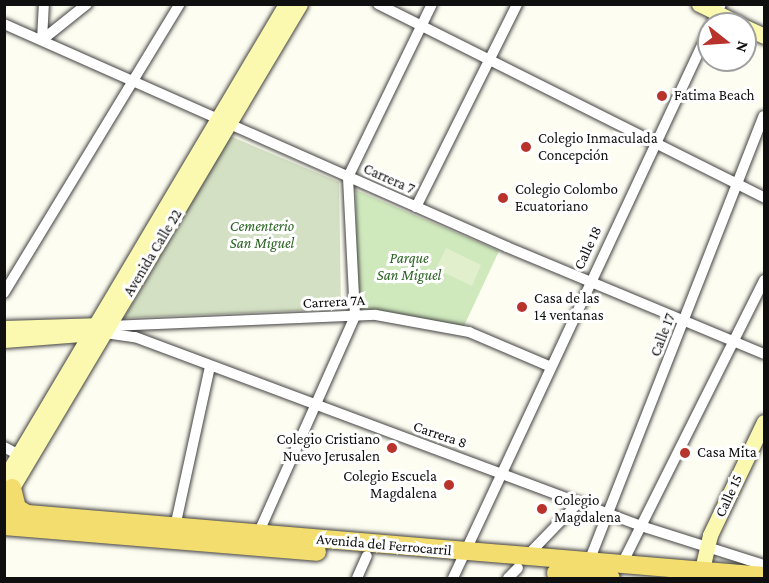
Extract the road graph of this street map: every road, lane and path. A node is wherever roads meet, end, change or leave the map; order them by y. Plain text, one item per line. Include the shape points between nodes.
1 (44, 4) edge
2 (87, 4) edge
3 (180, 4) edge
4 (286, 4) edge
5 (300, 4) edge
6 (378, 4) edge
7 (432, 4) edge
8 (517, 4) edge
9 (699, 4) edge
10 (713, 12) edge
11 (4, 24) edge
12 (422, 28) junction
13 (42, 40) junction
14 (697, 55) edge
15 (488, 62) junction
16 (133, 82) junction
17 (765, 116) edge
18 (223, 122) junction
19 (654, 145) junction
20 (348, 177) junction
21 (738, 184) junction
22 (765, 197) edge
23 (416, 207) junction
24 (765, 280) edge
25 (588, 282) junction
26 (4, 292) edge
27 (355, 316) junction
28 (684, 321) junction
29 (4, 328) edge
30 (100, 329) junction
31 (55, 338) junction
32 (4, 340) edge
33 (734, 341) junction
34 (765, 354) edge
35 (75, 360) junction
36 (210, 366) junction
37 (551, 367) junction
38 (317, 406) junction
39 (765, 422) edge
40 (4, 447) edge
41 (19, 454) junction
42 (503, 472) junction
43 (7, 489) edge
44 (579, 502) junction
45 (4, 512) edge
46 (607, 513) junction
47 (27, 514) junction
48 (4, 526) edge
49 (641, 526) junction
50 (175, 527) junction
51 (258, 534) junction
52 (706, 546) junction
53 (367, 556) junction
54 (460, 565) edge
55 (765, 565) edge
56 (517, 568) edge
57 (616, 572) edge
58 (586, 573) edge
59 (701, 576) edge
60 (765, 576) edge
61 (357, 579) edge

1 - 13 street
2 - 13 street
3 - 16 street
4 - 18 main road, Avenida Calle 22
5 - 18 main road, Avenida Calle 22
6 - 12 street
7 - 12 street
8 - 15 street
9 - 10 main road
11 - 13 street, Carrera 7
12 - 15 street
12 - 20 street
13 - 16 street, Carrera 7
14 - 19 street, Calle 18
15 - 19 street
15 - 23 street
16 - 18 street, Carrera 7
16 - 26 street
17 - 21 street, Calle 17
18 - 20 street, Carrera 7
18 - 30 main road, Avenida Calle 22
19 - 21 street
19 - 25 street, Calle 18
20 - 23 street, Carrera 7
20 - 27 street
21 - 22 street
21 - 28 street, Calle 17
23 - 25 street, Carrera 7
24 - 33 street
25 - 28 street, Carrera 7
25 - 37 street, Calle 18
27 - 30 street, Carrera 7A
27 - 37 street, Carrera 7A via 469,332
27 - 38 street
28 - 33 street, Carrera 7
28 - 46 street, Calle 17
29 - 30 main road
30 - 31 main road
30 - 35 main road, Avenida Calle 22
30 - 36 street, Carrera 8 via 135,337
30 - 43 main road, Avenida Calle 22
31 - 32 main road
31 - 35 main road via 70,344
33 - 34 street, Carrera 7
33 - 49 street
35 - 41 main road, Avenida Calle 22
36 - 38 street, Carrera 8
36 - 50 street
37 - 42 street, Calle 18
38 - 42 street, Carrera 8
38 - 51 street
39 - 52 main road, Calle 15
40 - 41 street
41 - 43 main road, Avenida Calle 22
42 - 44 street, Carrera 8
42 - 54 street, Calle 18
43 - 47 main road via 17,508
44 - 46 street, Carrera 8
44 - 56 street
45 - 47 main road, Avenida del Ferrocarril
46 - 49 street, Carrera 8
46 - 58 street, Calle 17
47 - 50 main road, Avenida del Ferrocarril
48 - 53 main road, Avenida del Ferrocarril
49 - 52 street, Carrera 8
49 - 57 street
50 - 51 main road, Avenida del Ferrocarril
51 - 54 main road, Avenida del Ferrocarril
52 - 55 street, Carrera 8
52 - 59 main road, Calle 15
53 - 54 main road, Avenida del Ferrocarril
53 - 61 street
54 - 56 main road, Avenida del Ferrocarril
56 - 58 main road, Avenida del Ferrocarril
57 - 58 main road, Avenida del Ferrocarril
57 - 59 main road, Avenida del Ferrocarril
59 - 60 main road, Avenida del Ferrocarril

